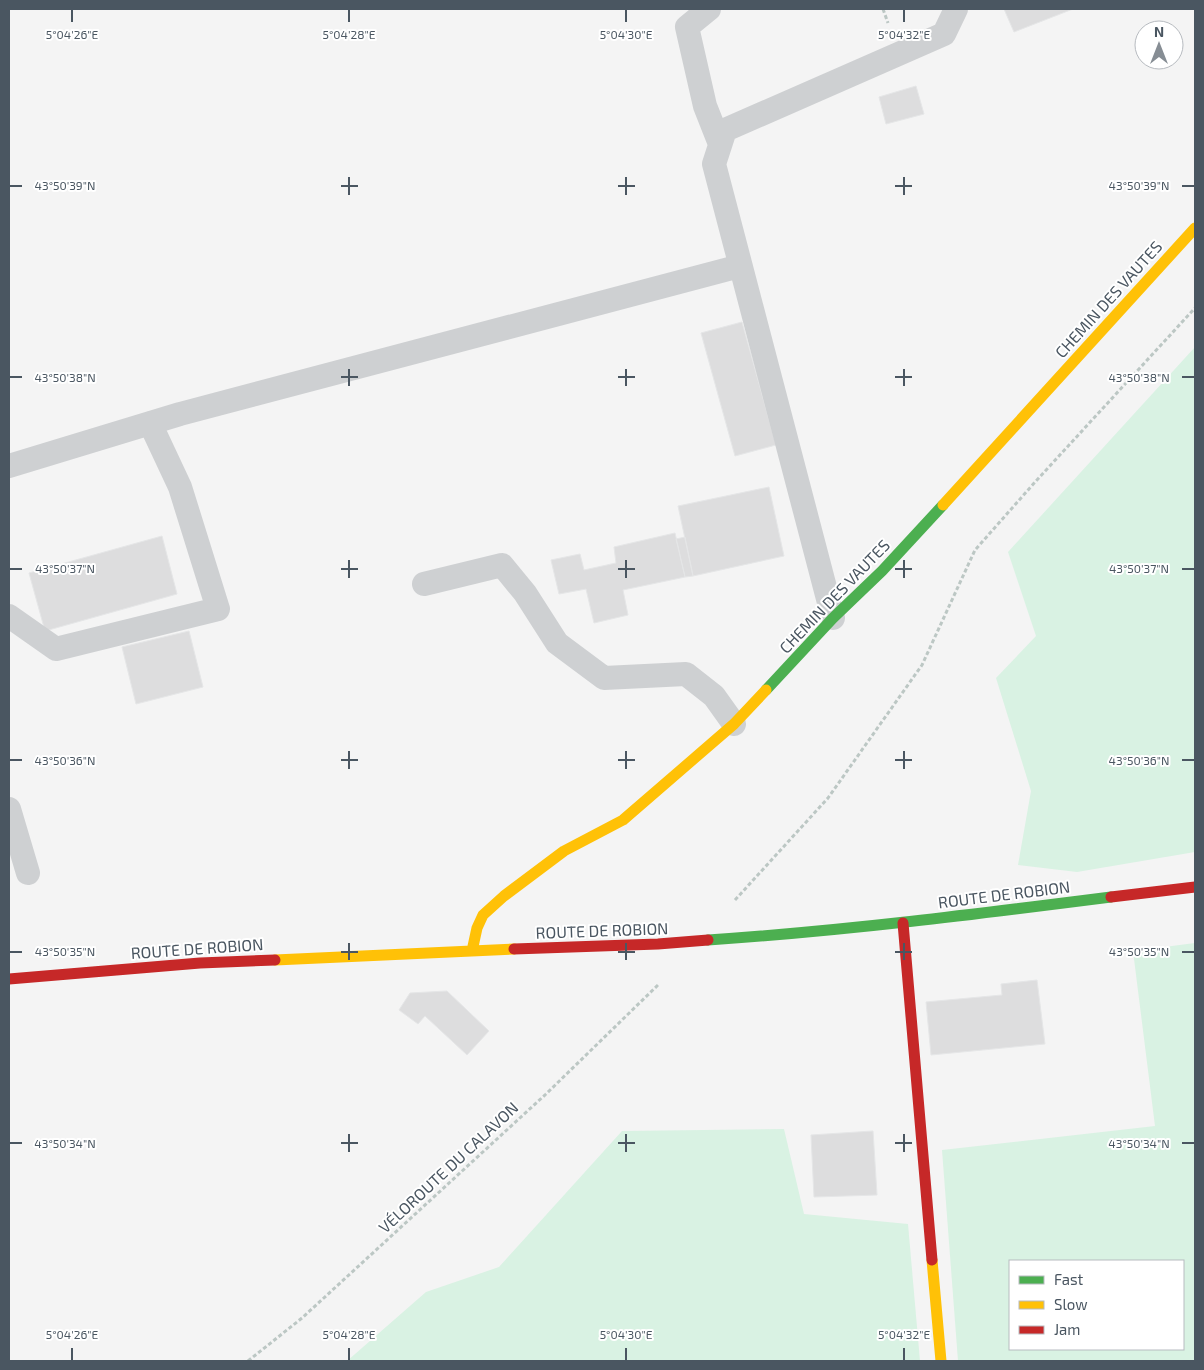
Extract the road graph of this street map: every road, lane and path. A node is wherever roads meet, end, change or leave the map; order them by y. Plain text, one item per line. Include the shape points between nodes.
1 (709, 9) edge
2 (956, 9) edge
3 (720, 144) junction
4 (1195, 228) edge
5 (740, 266) junction
6 (1195, 308) edge
7 (150, 423) junction
8 (9, 466) edge
9 (424, 584) dead end
10 (9, 616) edge
11 (833, 618) junction
12 (734, 724) junction
13 (9, 809) edge
14 (28, 874) dead end
15 (1195, 887) edge
16 (735, 900) dead end
17 (903, 923) junction
18 (472, 951) junction
19 (9, 979) edge
20 (659, 984) dead end
21 (248, 1361) edge
22 (941, 1361) edge

1 - 3 lane via 687,27 705,106
2 - 3 lane via 944,34 725,130
3 - 5 lane via 714,164
4 - 11 street, CHEMIN DES VAUTES via 889,564
5 - 7 lane
5 - 11 lane
6 - 16 path via 975,550 922,665 828,798
7 - 8 lane
7 - 10 lane via 180,487 218,610 56,650
9 - 12 lane via 502,565 525,593 557,643 604,678 686,674 714,696
11 - 12 street, CHEMIN DES VAUTES
12 - 18 street, CHEMIN DES VAUTES via 624,820 564,851 504,896 483,915
13 - 14 lane
15 - 17 street, ROUTE DE ROBION
17 - 18 street, ROUTE DE ROBION via 658,944
17 - 22 street
18 - 19 street, ROUTE DE ROBION via 200,963
20 - 21 path, VÉLOROUTE DU CALAVON via 546,1094 302,1318

